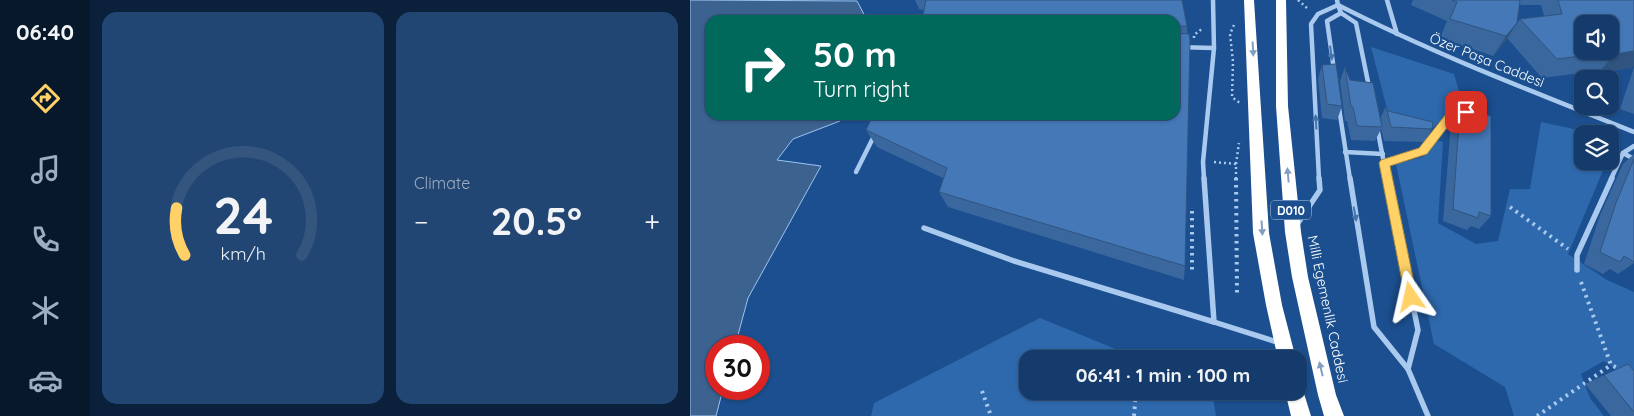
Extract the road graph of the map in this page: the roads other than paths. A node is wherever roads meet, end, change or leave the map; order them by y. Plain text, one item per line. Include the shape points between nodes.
1 (1213, 0) edge
2 (1249, 0) edge
3 (1281, 0) edge
4 (1387, 0) edge
5 (1337, 2) edge
6 (1342, 13) junction
7 (1397, 35) junction
8 (1180, 47) edge
9 (1214, 48) junction
10 (1334, 76) edge
11 (1371, 95) edge
12 (1338, 104) edge
13 (1466, 112) edge
14 (1376, 122) edge
15 (876, 131) edge
16 (1634, 132) edge
17 (1634, 146) edge
18 (1345, 152) junction
19 (1623, 153) junction
20 (1383, 154) junction
21 (1634, 158) edge
22 (1384, 163) junction
23 (856, 172) dead end
24 (924, 228) dead end
25 (1293, 232) junction
26 (1577, 270) road end
27 (1214, 322) junction
28 (1284, 344) junction
29 (1285, 350) edge
30 (1408, 369) junction
31 (1297, 400) edge
32 (1301, 416) edge
33 (1334, 416) edge
34 (1428, 416) edge

1 - 9 street
2 -> 28 highway, D010 via 1262,233
25 -> 3 highway, Milli Egemenlik Caddesi / D010 via 1282,106
4 - 7 street
5 - 6 street
5 - 7 street, Özer Paşa Caddesi
25 -> 5 street via 1320,190 1311,24 1318,14
6 -> 10 street via 1327,21
6 - 11 street via 1356,23
7 - 16 street, Özer Paşa Caddesi
8 - 9 street
9 - 27 street via 1203,162
12 - 18 street
13 - 22 street via 1450,117 1423,151
14 - 20 street
15 - 23 street
17 - 19 street
18 - 20 street
18 -> 30 street via 1374,327
19 - 21 street
19 - 26 street via 1577,255
20 - 22 street
22 - 30 street via 1418,330
24 - 27 street via 1014,261
33 -> 25 highway, Milli Egemenlik Caddesi / D010 via 1300,276
27 - 28 street
28 - 29 highway, D010
30 - 34 street
31 - 32 highway

